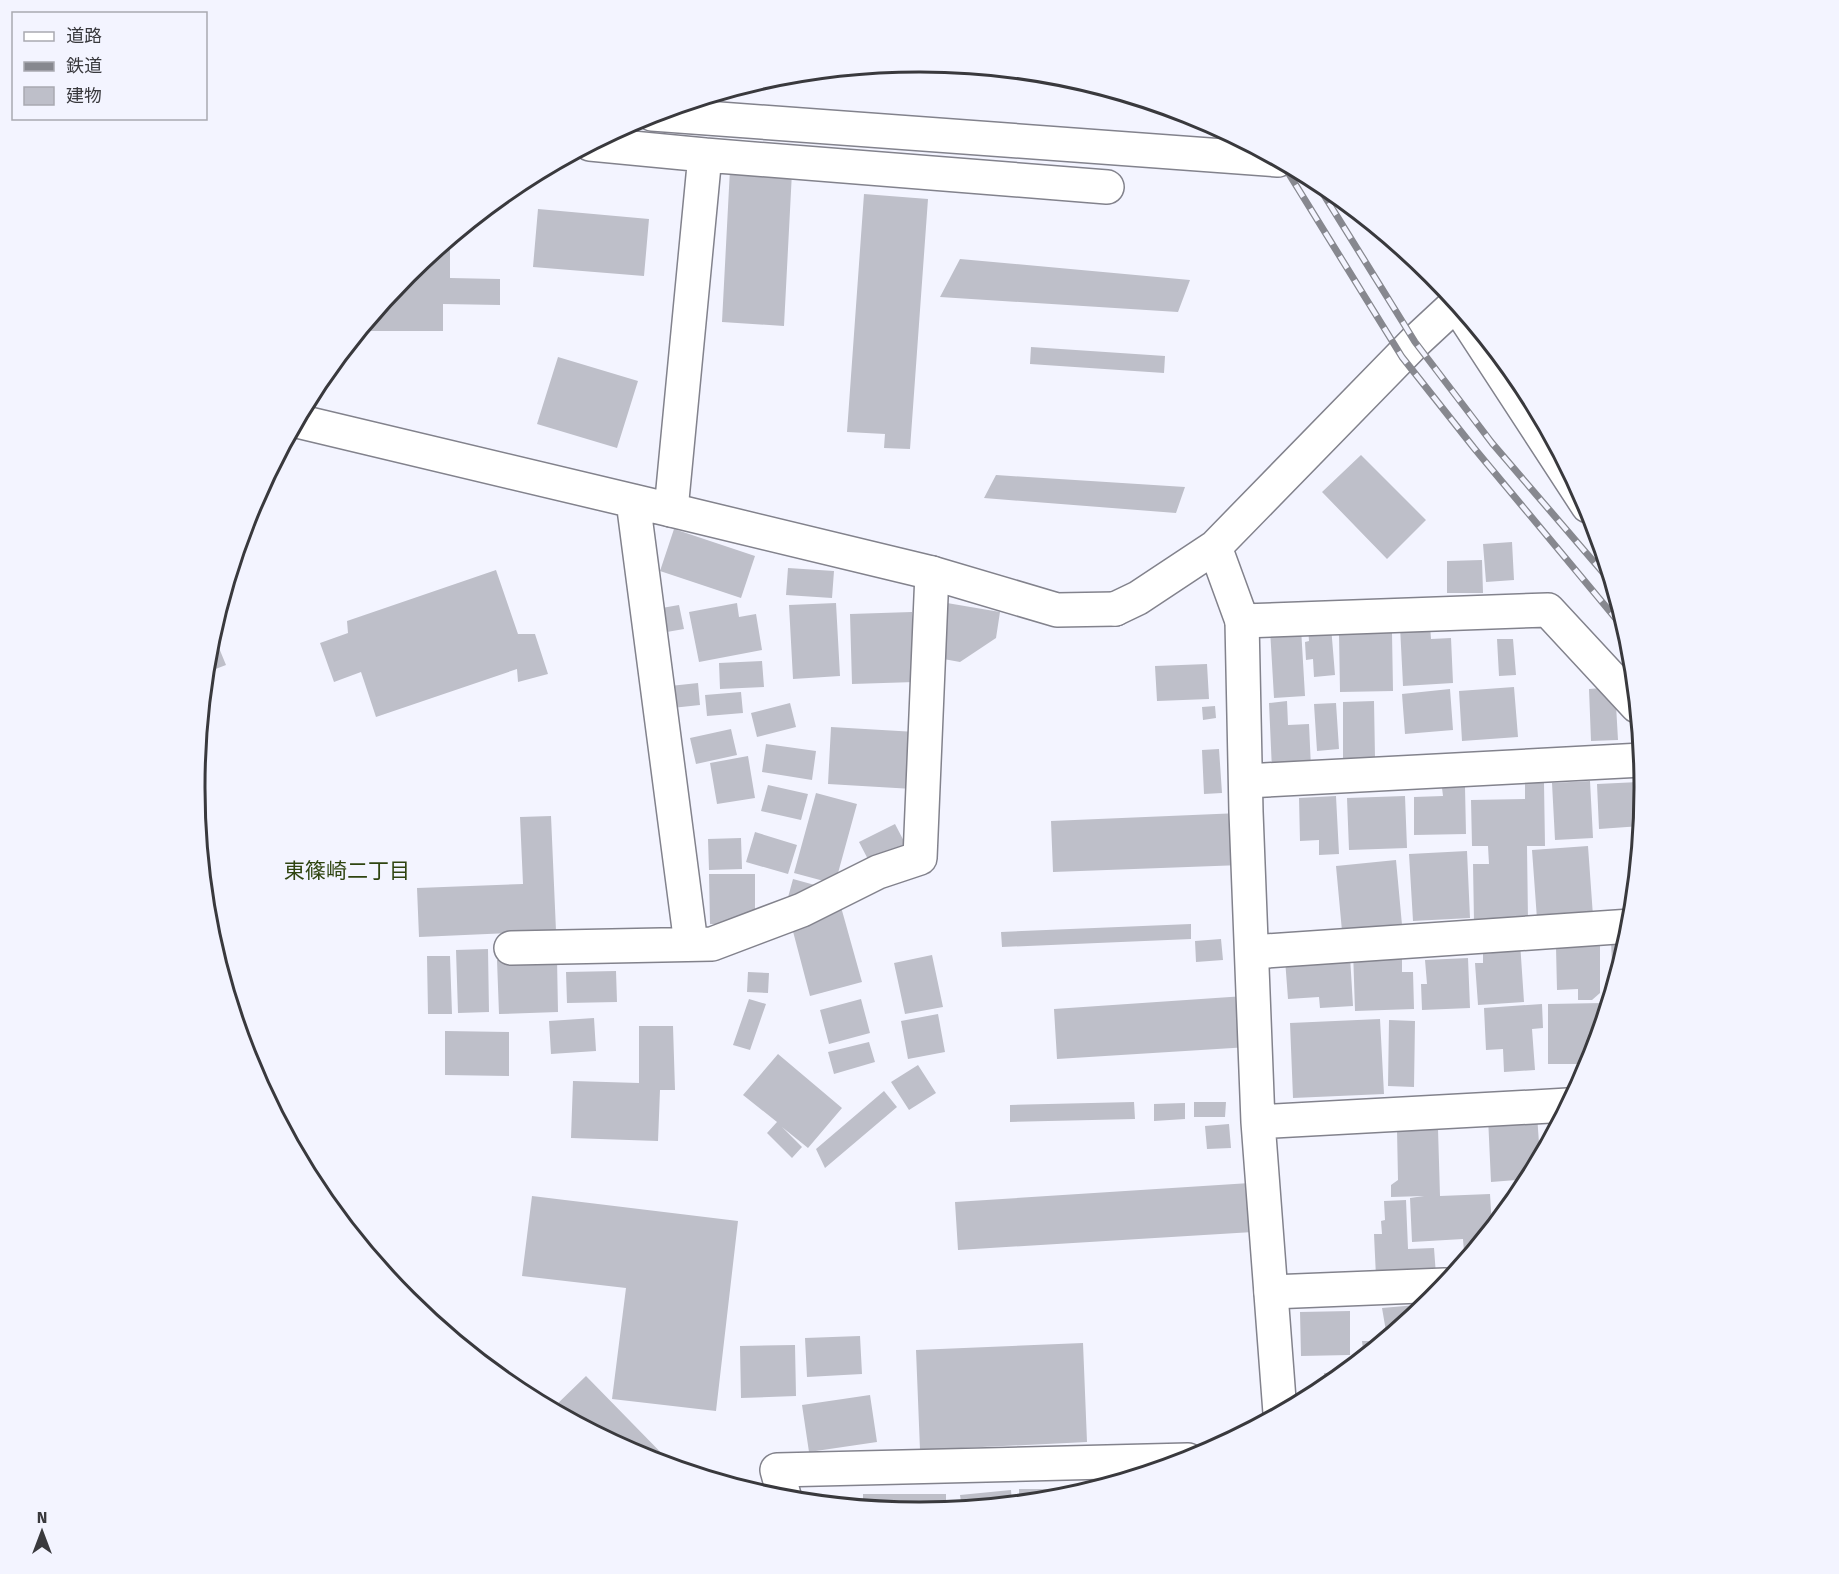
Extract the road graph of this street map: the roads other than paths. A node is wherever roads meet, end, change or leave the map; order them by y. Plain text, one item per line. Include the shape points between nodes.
1 (674, 116) edge
2 (604, 145) edge
3 (705, 155) junction
4 (1260, 159) edge
5 (1107, 188) dead end
6 (1450, 309) edge
7 (1497, 366) edge
8 (304, 423) edge
9 (1541, 434) edge
10 (633, 501) junction
11 (671, 510) junction
12 (1215, 547) junction
13 (932, 573) junction
14 (1242, 621) junction
15 (1628, 697) edge
16 (1633, 760) edge
17 (1246, 781) junction
18 (1621, 927) edge
19 (691, 944) junction
20 (511, 948) dead end
21 (1252, 952) junction
22 (1560, 1105) edge
23 (1258, 1122) junction
24 (1432, 1286) edge
25 (1271, 1292) junction
26 (1279, 1405) edge
27 (1158, 1461) edge
28 (782, 1488) edge

1 - 4 street
2 - 3 street
3 - 5 street
3 - 11 street
6 - 12 street
7 - 9 street
8 - 10 street
10 - 11 street
10 - 19 street
11 - 13 street
12 - 13 street via 1115,609 1057,610
12 - 14 street
13 - 19 street via 920,858 878,872 802,910 712,944
14 - 15 street via 1548,610
14 - 17 street
16 - 17 street
17 - 21 street
18 - 21 street
19 - 20 street
21 - 23 street
22 - 23 street
23 - 25 street
24 - 25 street
25 - 26 street
27 - 28 street via 777,1470

